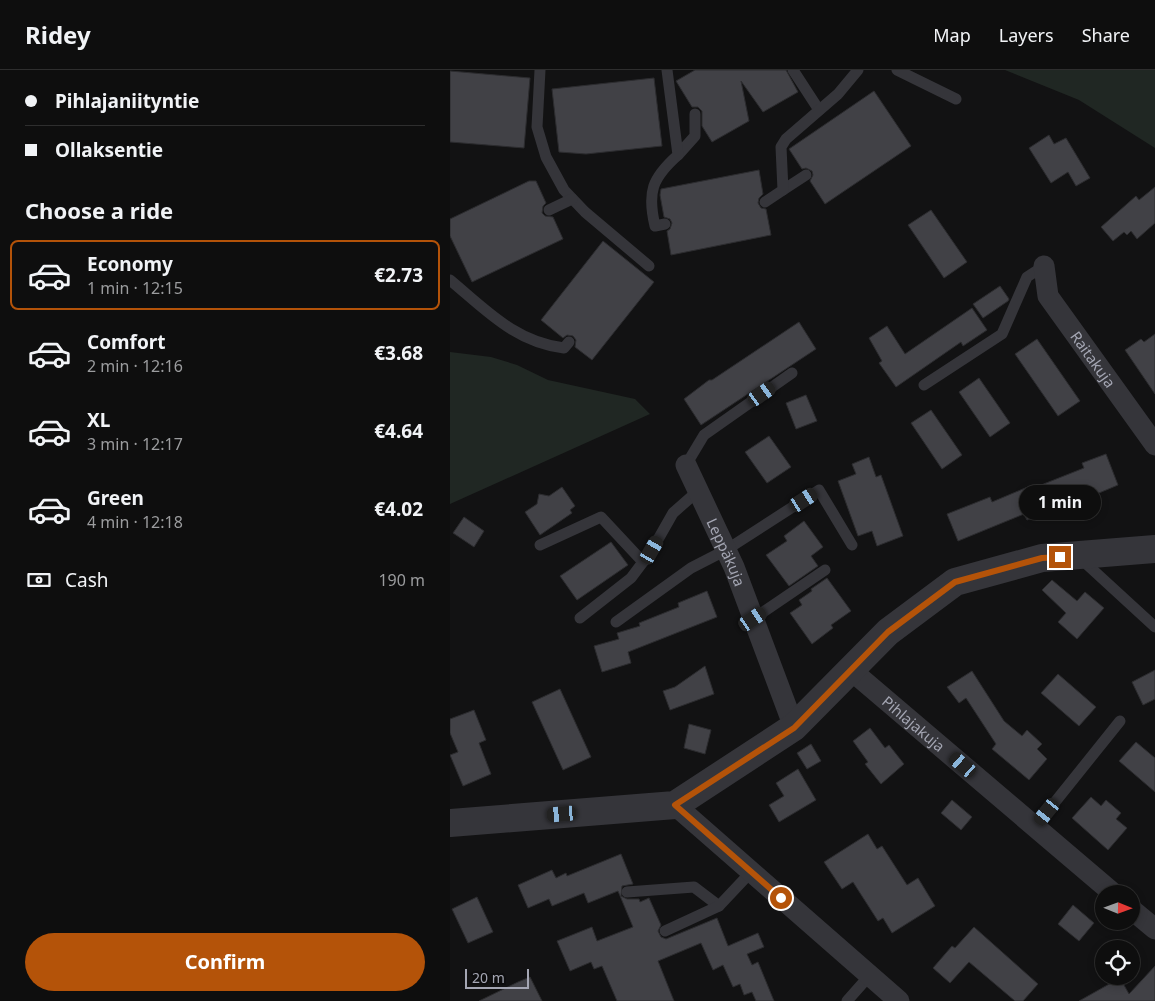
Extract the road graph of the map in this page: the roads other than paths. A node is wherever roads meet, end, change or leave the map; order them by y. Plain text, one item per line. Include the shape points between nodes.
1 (540, 70) edge
2 (667, 70) edge
3 (793, 70) edge
4 (858, 70) edge
5 (897, 70) edge
6 (956, 99) dead end
7 (819, 110) junction
8 (695, 114) dead end
9 (678, 155) junction
10 (806, 175) dead end
11 (783, 190) junction
12 (572, 199) junction
13 (765, 202) dead end
14 (549, 210) dead end
15 (665, 224) dead end
16 (649, 266) dead end
17 (1044, 266) joint
18 (450, 280) edge
19 (569, 342) dead end
20 (792, 373) dead end
21 (924, 385) dead end
22 (1155, 444) edge
23 (686, 465) joint
24 (698, 491) junction
25 (540, 545) dead end
26 (852, 545) dead end
27 (1155, 549) edge
28 (726, 550) junction
29 (1077, 556) junction
30 (643, 562) junction
31 (826, 570) dead end
32 (580, 618) dead end
33 (753, 619) junction
34 (616, 622) dead end
35 (1155, 627) edge
36 (852, 670) junction
37 (1120, 721) dead end
38 (794, 728) junction
39 (675, 805) junction
40 (450, 823) edge
41 (1035, 827) junction
42 (751, 872) junction
43 (1103, 885) edge
44 (627, 892) dead end
45 (719, 906) junction
46 (1140, 916) edge
47 (1155, 929) edge
48 (666, 930) dead end
49 (870, 975) junction
50 (847, 1001) edge
51 (899, 1001) edge

1 - 12 lane via 536,127 546,157
2 - 9 lane
3 - 7 lane
4 - 7 lane
5 - 6 lane
7 - 11 lane via 781,147
8 - 9 lane via 695,136
9 - 15 lane via 652,186 655,226
10 - 11 lane
11 - 13 lane
12 - 14 lane
12 - 16 lane
17 - 21 lane via 1027,277 1002,334
17 - 22 street, Raitakuja via 1048,296
18 - 19 lane via 521,336 555,347 564,348
20 - 23 lane via 704,435
23 - 24 street, Leppäkuja
24 - 28 street, Leppäkuja
24 - 30 lane via 673,514
25 - 30 lane via 601,517
26 - 28 lane via 819,490
27 - 29 street
28 - 33 street, Leppäkuja
28 - 34 lane via 692,568
29 - 35 lane
29 - 36 street via 1042,558 955,582 888,632
30 - 32 lane via 631,578
31 - 33 lane
33 - 38 street, Leppäkuja
36 - 38 street
36 - 41 street, Pihlajakuja
37 - 41 lane
38 - 39 street
39 - 40 street
39 - 42 street
41 - 43 street, Pihlajakuja
42 - 45 lane
42 - 49 street
44 - 45 lane via 694,887
45 - 48 lane
46 - 47 street
49 - 50 lane
49 - 51 street

